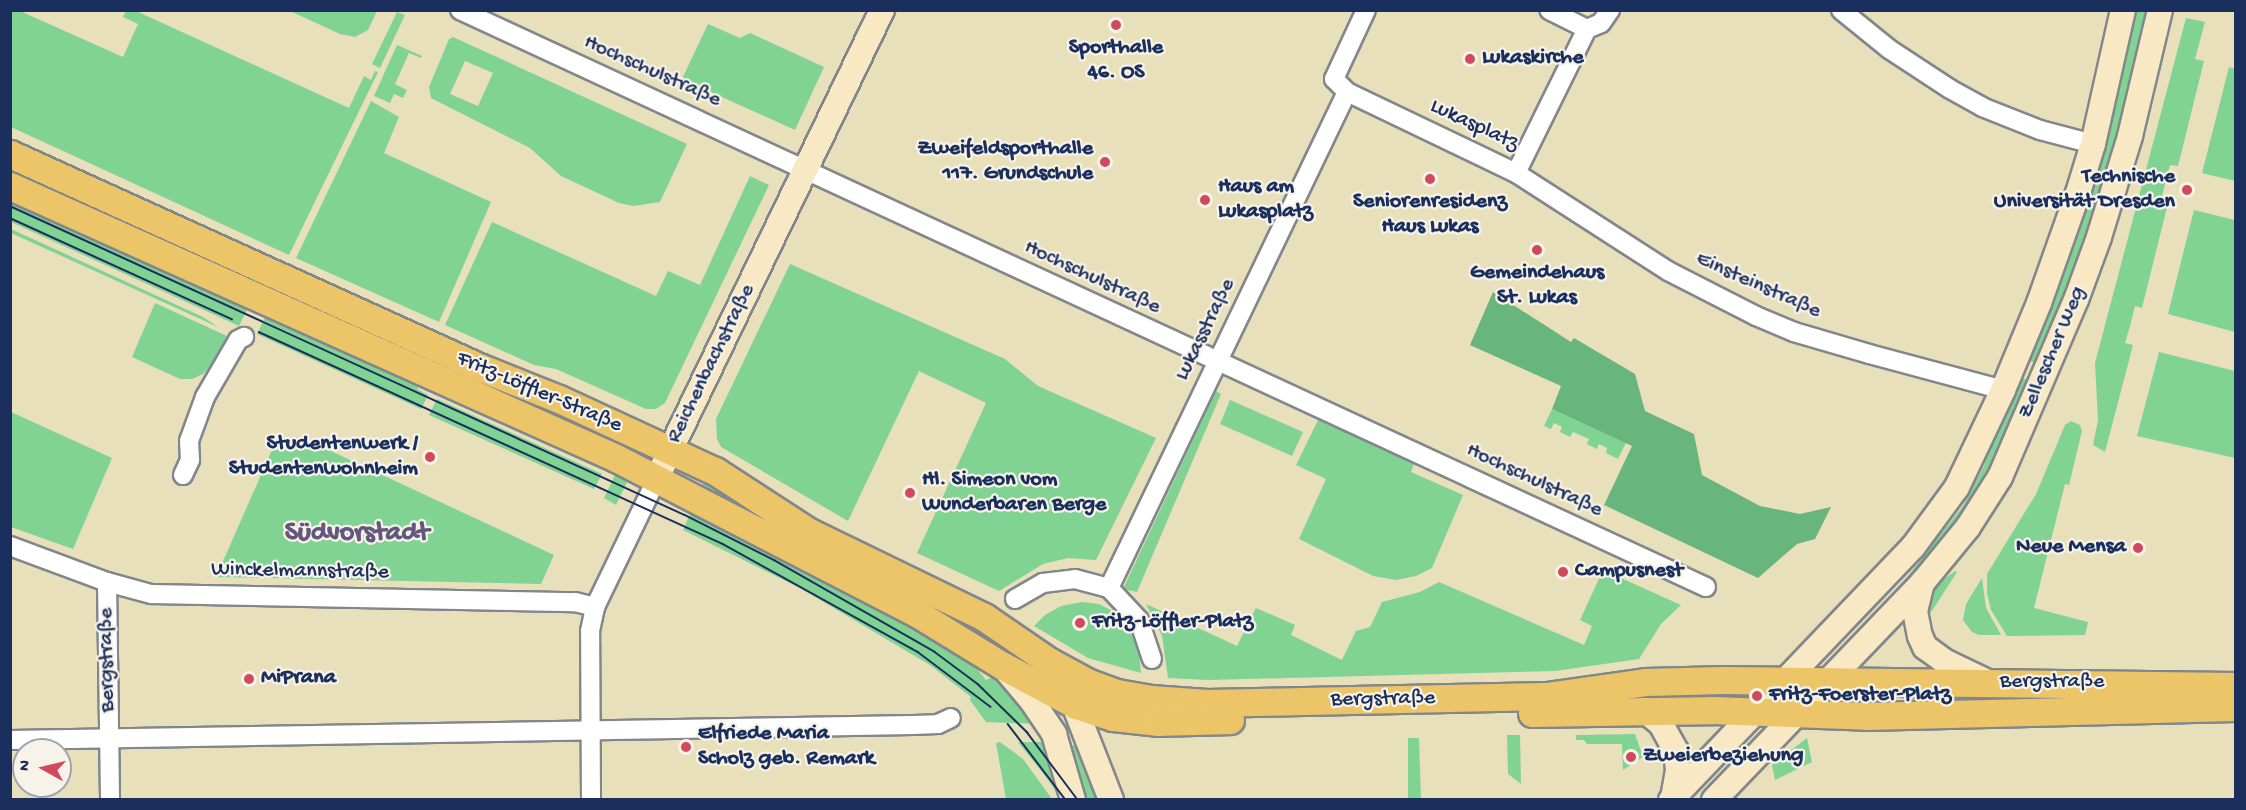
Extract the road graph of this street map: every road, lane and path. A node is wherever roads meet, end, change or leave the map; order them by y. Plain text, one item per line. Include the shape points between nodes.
1 (460, 10) edge
2 (882, 10) edge
3 (1549, 10) edge
4 (1610, 10) edge
5 (1841, 10) edge
6 (2123, 10) edge
7 (2160, 10) edge
8 (1364, 11) edge
9 (1587, 29) junction
10 (1347, 92) junction
11 (2093, 144) junction
12 (10, 154) edge
13 (804, 172) junction
14 (1516, 173) junction
15 (10, 186) edge
16 (244, 337) dead end
17 (1217, 362) junction
18 (2003, 390) junction
19 (671, 450) junction
20 (183, 476) dead end
21 (657, 478) junction
22 (10, 546) edge
23 (107, 582) junction
24 (1923, 582) junction
25 (1706, 587) dead end
26 (1109, 588) junction
27 (1016, 599) dead end
28 (595, 608) junction
29 (1152, 659) dead end
30 (1050, 662) junction
31 (1003, 666) junction
32 (1785, 680) junction
33 (1828, 682) junction
34 (1990, 683) junction
35 (2235, 686) edge
36 (1076, 705) junction
37 (2235, 707) edge
38 (1644, 710) junction
39 (1754, 711) junction
40 (1796, 713) junction
41 (951, 718) dead end
42 (590, 729) junction
43 (109, 738) junction
44 (10, 740) edge
45 (1672, 799) edge
46 (110, 800) edge
47 (591, 800) edge
48 (1073, 800) edge
49 (1111, 800) edge
50 (1714, 800) edge

1 - 13 street, Hochschulstraße via 785,159
2 - 13 main road, Reichenbachstraße
3 - 9 street
4 - 9 street via 1601,22
5 - 11 street via 1950,90 2040,130
6 - 11 main road, Zellescher Weg
7 - 24 main road, Zellescher Weg via 2130,136 2076,300 2000,477 1968,527
8 - 10 street via 1334,79
9 - 14 street, Lukasplatz
10 - 14 street, Lukasplatz
10 - 17 street, Lukasstraße
11 - 18 main road, Zellescher Weg via 2039,303
12 - 19 main road, Fritz-Löffler-Straße via 478,367
13 - 17 street, Hochschulstraße
13 - 19 main road, Reichenbachstraße
14 - 18 street, Einsteinstraße via 1668,271 1756,316 1794,332
15 - 21 main road, Fritz-Löffler-Straße
16 - 20 street via 238,340 205,397 189,441 190,460
17 - 25 street, Hochschulstraße
17 - 26 street, Lukasstraße
18 - 32 main road, Zellescher Weg via 1957,487 1914,547
19 - 21 main road, Reichenbachstraße
19 - 30 main road, Fritz-Löffler-Straße via 735,483 809,532 984,617
21 - 28 street, Reichenbachstraße
21 - 31 main road, Fritz-Löffler-Straße via 918,614
22 - 23 street, Winckelmannstraße
23 - 28 street, Winckelmannstraße via 151,594 575,602
23 - 43 street, Bergstraße
24 - 33 main road, Zellescher Weg
24 - 34 main road via 1915,612 1925,647 1944,661
26 - 27 street via 1075,579 1043,583
26 - 29 street via 1139,620
28 - 42 street, Reichenbachstraße via 590,631
30 - 32 main road, Bergstraße via 1117,693 1206,703 1546,696 1645,682
30 - 36 main road
31 - 36 main road
31 - 48 main road via 1054,734
32 - 33 main road
32 - 39 main road
33 - 34 main road, Bergstraße
33 - 40 main road
34 - 35 main road, Bergstraße
36 - 38 main road via 1113,717 1159,722
36 - 49 main road
37 - 40 main road via 1876,716
38 - 39 main road
38 - 45 main road via 1661,724 1676,751 1678,770
39 - 40 main road
39 - 45 main road
40 - 50 main road
41 - 42 street via 938,724 914,725
42 - 43 street
42 - 47 street, Reichenbachstraße
43 - 44 street
43 - 46 street, Bergstraße

